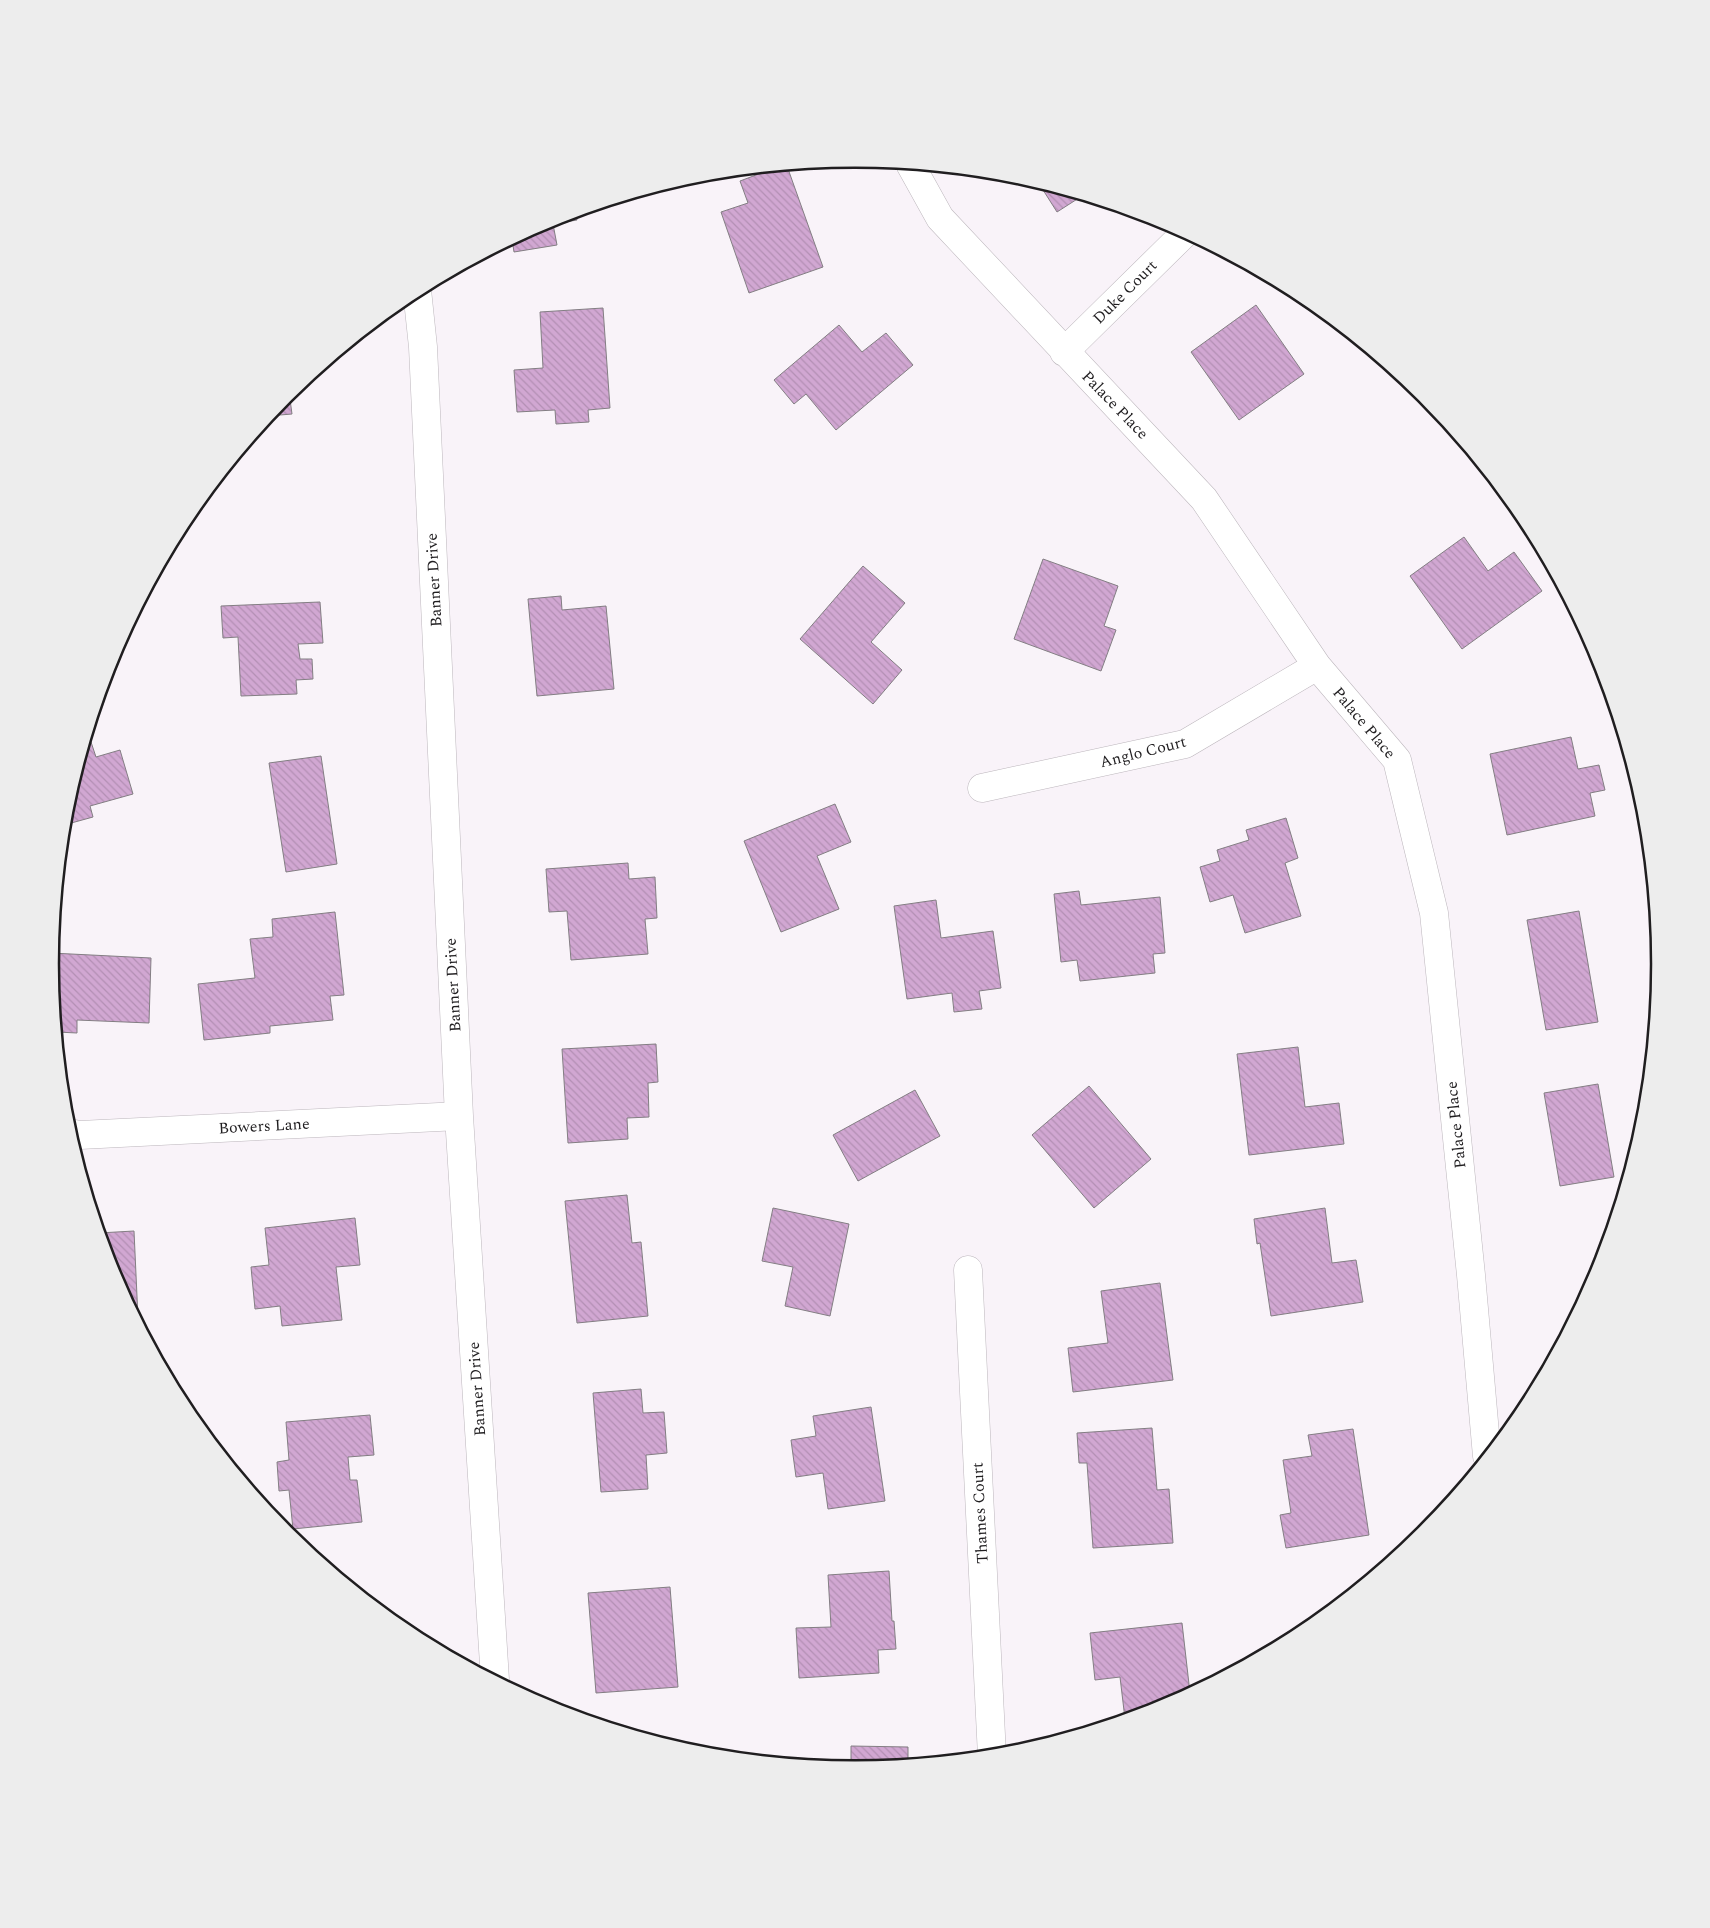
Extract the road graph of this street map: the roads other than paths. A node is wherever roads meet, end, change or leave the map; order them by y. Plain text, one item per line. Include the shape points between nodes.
1 (913, 170) edge
2 (1180, 238) edge
3 (418, 299) edge
4 (1064, 352) junction
5 (1317, 666) junction
6 (982, 788) dead end
7 (459, 1116) junction
8 (78, 1135) edge
9 (968, 1270) dead end
10 (1486, 1450) edge
11 (495, 1674) edge
12 (992, 1748) edge

1 - 4 street, Palace Place via 940,218
2 - 4 street, Duke Court
3 - 7 street, Banner Drive via 424,356
4 - 5 street, Palace Place via 1204,499
5 - 6 street, Anglo Court via 1185,744
5 - 10 street, Palace Place via 1397,760 1434,913
7 - 8 street, Bowers Lane
7 - 11 street, Banner Drive
9 - 12 street, Thames Court

